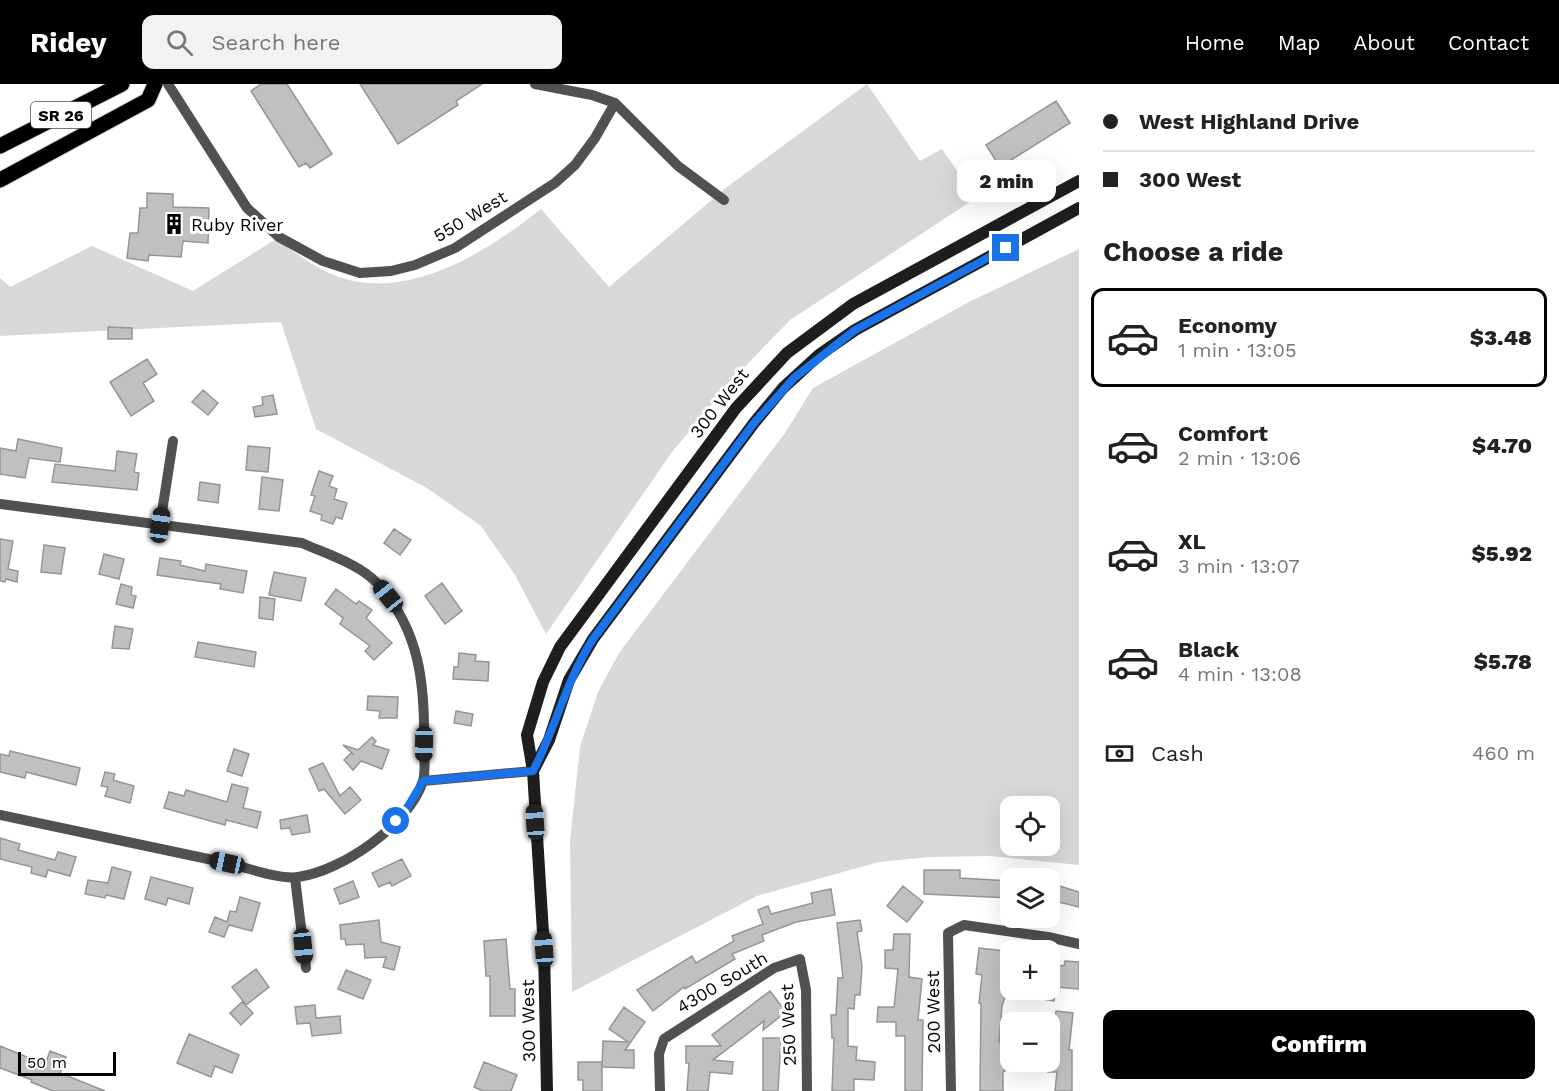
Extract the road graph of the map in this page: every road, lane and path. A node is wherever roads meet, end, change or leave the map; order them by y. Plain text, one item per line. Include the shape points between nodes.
1 (122, 84) edge
2 (155, 84) edge
3 (168, 84) edge
4 (535, 84) edge
5 (615, 103) junction
6 (0, 146) edge
7 (0, 180) edge
8 (1079, 181) edge
9 (724, 200) dead end
10 (1079, 208) edge
11 (172, 441) dead end
12 (0, 504) edge
13 (160, 525) junction
14 (533, 771) junction
15 (423, 781) junction
16 (0, 815) edge
17 (295, 878) junction
18 (1079, 944) edge
19 (800, 959) joint
20 (306, 968) dead end
21 (547, 1091) edge
22 (660, 1091) edge
23 (807, 1091) edge
24 (951, 1091) edge

1 - 6 main road, SR 26
2 - 7 main road, SR 26 via 147,100
3 - 5 street, 550 West via 247,208 279,237 323,261 360,273 415,265 455,248 555,183 596,138
4 - 5 street
5 - 9 street via 678,166
8 - 14 main road, 300 West via 843,310 766,372 700,455 560,647 543,682 526,735
10 - 14 main road via 865,324 828,349 783,388 593,639 569,680 549,740
11 - 13 street
12 - 13 street
13 - 15 street via 302,543 346,562 376,581 400,611 414,643 422,683
14 - 15 street
14 - 21 main road, 300 West via 547,1015
15 - 17 street via 407,808 369,845 343,862
16 - 17 street
17 - 20 street
18 - 24 street, 200 West via 964,925 948,933
19 - 22 street, 4300 South via 774,968 664,1040 659,1054
19 - 23 street, 250 West via 806,990

